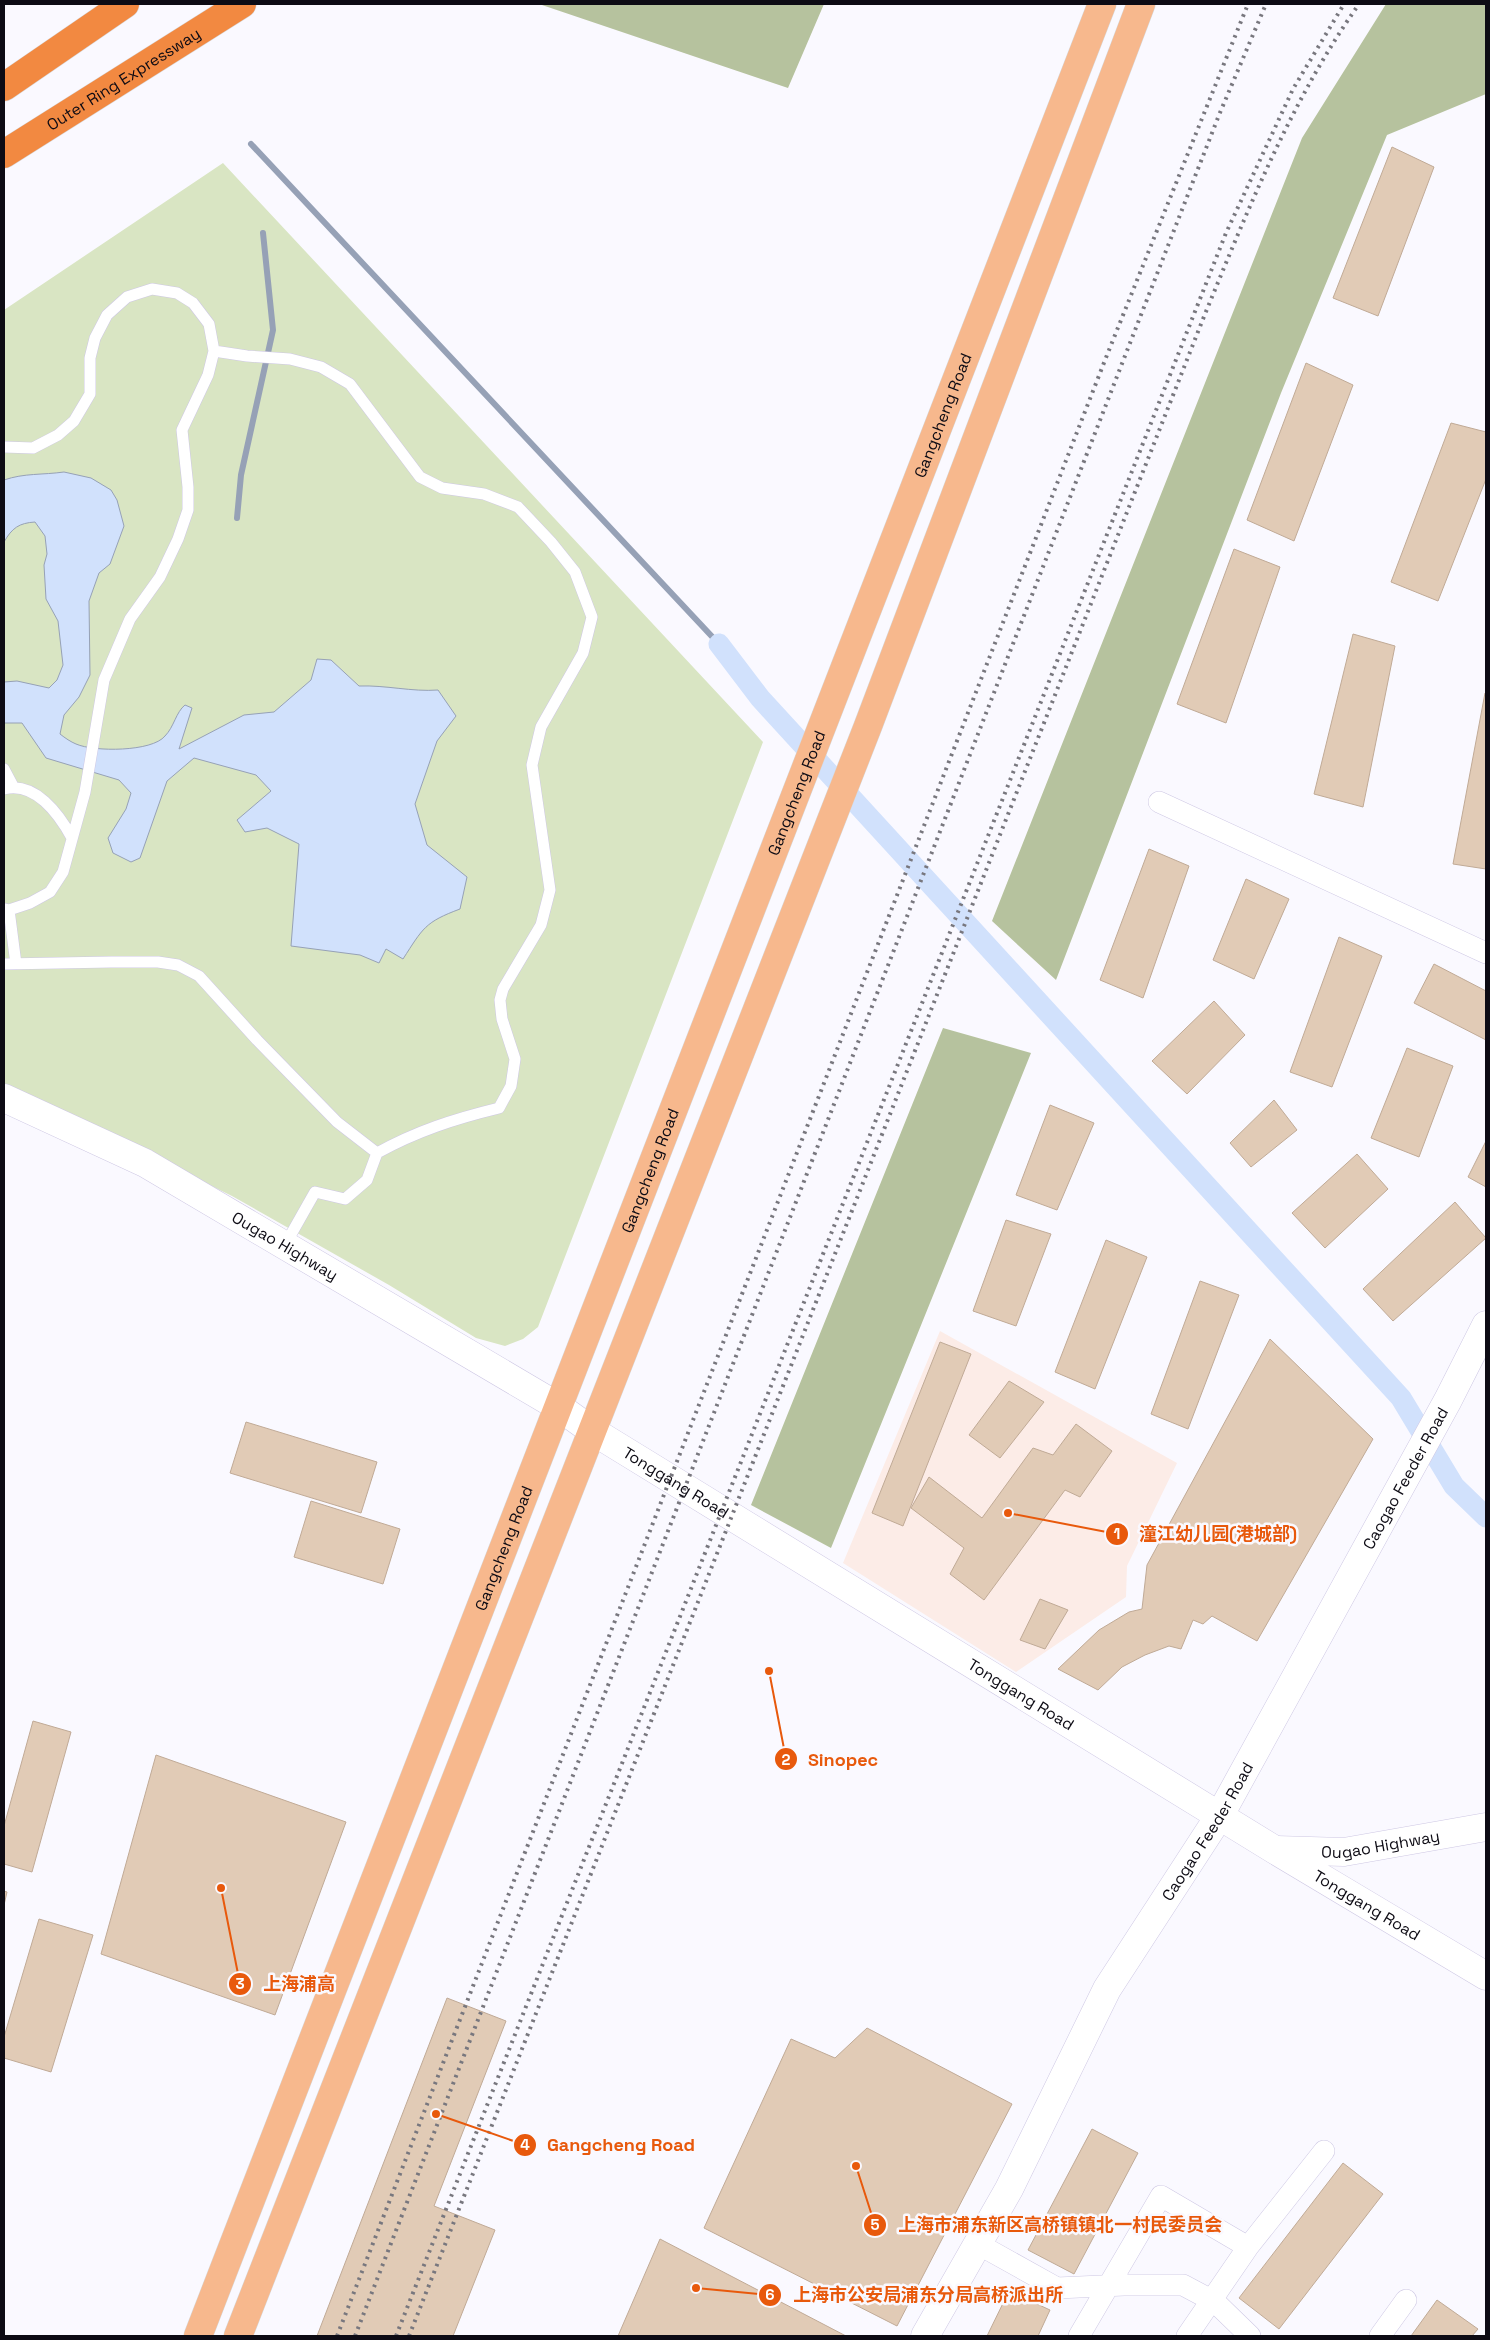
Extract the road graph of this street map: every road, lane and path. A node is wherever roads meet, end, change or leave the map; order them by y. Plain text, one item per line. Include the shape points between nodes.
1 (125, 4) edge
2 (242, 4) edge
3 (1102, 4) edge
4 (1141, 4) edge
5 (4, 87) edge
6 (4, 154) edge
7 (214, 351) junction
8 (4, 447) edge
9 (4, 770) edge
10 (8, 788) edge
11 (1159, 802) dead end
12 (72, 838) junction
13 (6, 910) edge
14 (1486, 953) edge
15 (4, 964) edge
16 (16, 964) junction
17 (4, 1098) edge
18 (376, 1152) junction
19 (285, 1245) junction
20 (1486, 1325) edge
21 (559, 1406) junction
22 (591, 1430) junction
23 (1220, 1815) junction
24 (1486, 1827) edge
25 (1274, 1850) junction
26 (1486, 1976) edge
27 (1324, 2151) dead end
28 (978, 2244) junction
29 (1248, 2247) junction
30 (1107, 2286) junction
31 (1212, 2300) junction
32 (1406, 2300) dead end
33 (198, 2336) edge
34 (238, 2336) edge
35 (925, 2336) edge
36 (1079, 2336) edge
37 (1187, 2336) edge
38 (1250, 2336) edge
39 (1380, 2336) edge

1 - 5 highway
2 - 6 highway, Outer Ring Expressway
3 - 21 main road, Gangcheng Road
4 - 22 main road via 868,726
7 - 8 lane via 209,324 193,303 177,293 152,289 127,297 107,315 95,338 90,358 90,394 74,421 58,435 34,448
7 - 12 lane via 208,375 182,430 188,510 160,577 130,619 104,680 85,792
7 - 18 lane via 290,359 321,367 350,384 420,477 442,488 484,494 518,507 575,572 592,617 583,653 541,727 532,765 550,890 541,925 503,989 500,1000 502,1019 515,1059 511,1086 499,1108 450,1120
9 - 10 lane
10 - 12 lane via 31,792 50,806
11 - 14 street
12 - 13 lane via 63,872 50,892 30,903
13 - 16 lane
15 - 16 lane
16 - 18 lane via 111,962 178,965 198,976 337,1122
17 - 19 street, Ougao Highway via 145,1163
18 - 19 lane via 367,1180 345,1199 315,1192
19 - 21 street, Ougao Highway
20 - 23 street, Caogao Feeder Road
21 - 22 street, Tonggang Road
21 - 33 main road, Gangcheng Road
22 - 23 street, Tonggang Road
22 - 34 main road
23 - 25 street, Tonggang Road
23 - 28 street, Caogao Feeder Road via 1107,1989 1009,2189
24 - 25 street, Ougao Highway via 1344,1852
25 - 26 street, Tonggang Road
27 - 29 street
28 - 30 street via 1058,2288
28 - 35 street, Caogao Feeder Road
29 - 30 street via 1161,2196
29 - 31 street
30 - 31 street via 1183,2285
30 - 36 street
31 - 37 street
31 - 38 street
32 - 39 street

